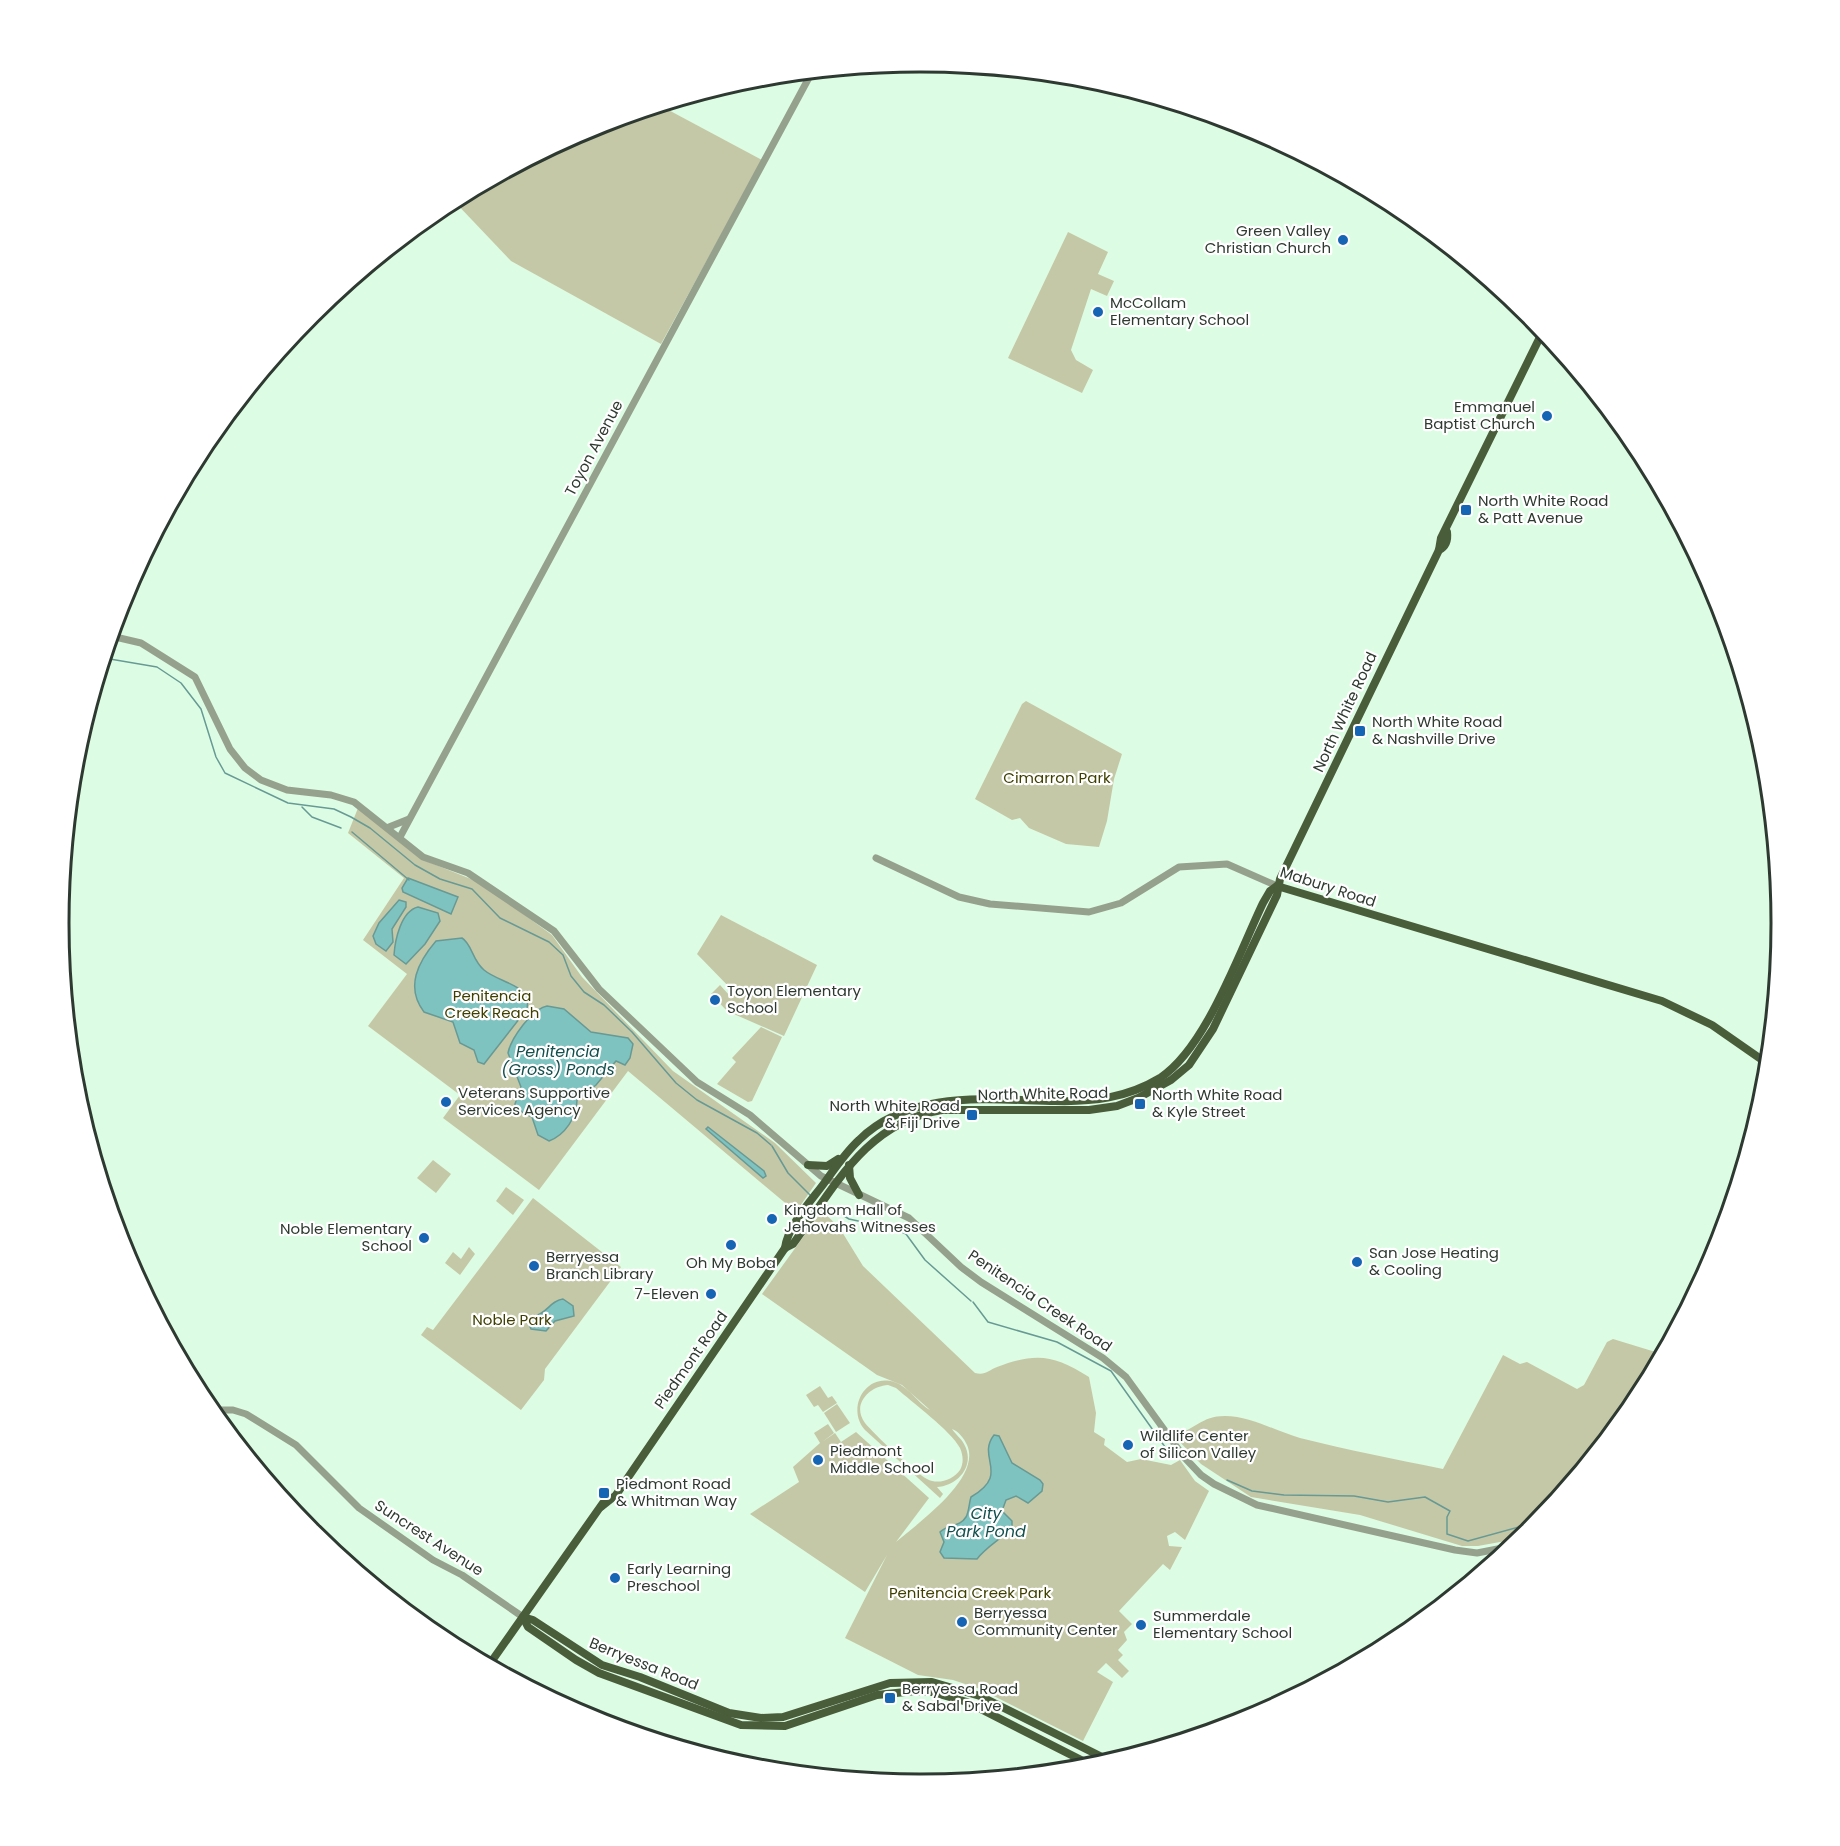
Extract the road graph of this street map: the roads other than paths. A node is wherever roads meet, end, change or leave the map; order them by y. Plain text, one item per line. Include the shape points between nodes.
1 (808, 79) edge
2 (1540, 340) edge
3 (118, 638) edge
4 (411, 818) junction
5 (389, 828) junction
6 (400, 837) junction
7 (876, 858) dead end
8 (1277, 886) junction
9 (1760, 1058) edge
10 (846, 1154) junction
11 (808, 1165) junction
12 (849, 1165) junction
13 (827, 1179) junction
14 (836, 1184) junction
15 (819, 1191) joint
16 (860, 1195) junction
17 (827, 1196) joint
18 (785, 1248) junction
19 (222, 1410) edge
20 (1496, 1549) edge
21 (523, 1617) junction
22 (493, 1659) edge
23 (974, 1706) junction
24 (1002, 1706) junction
25 (997, 1718) junction
26 (1048, 1730) junction
27 (1098, 1755) edge
28 (1079, 1759) edge

1 - 4 street, Toyon Avenue
2 - 8 main road, North White Road
3 - 5 street, Penitencia Creek Road via 141,643 195,677 234,755 261,780 286,790 354,802
4 - 5 street
4 - 6 street, Toyon Avenue
5 - 6 street, Penitencia Creek Road
6 - 11 street, Penitencia Creek Road via 423,857 483,881 554,931 586,975 682,1069 750,1115
7 - 8 street, Mabury Road via 958,897 990,904 1089,912 1121,903 1179,867 1227,864
8 - 9 main road, Mabury Road via 1662,1001 1712,1024
8 - 10 main road, North White Road via 1263,903 1201,1034 1180,1061 1159,1078 1122,1095 1095,1100 963,1100 918,1106 883,1122
8 - 12 main road, North White Road via 1277,895 1213,1029 1189,1065 1171,1080 1145,1096 1089,1110 942,1110 919,1115 888,1129
10 - 11 main road via 827,1166
10 - 13 main road, North White Road
11 - 13 street, Penitencia Creek Road
12 - 14 main road, North White Road
12 - 16 main road via 850,1178
13 - 14 street, Penitencia Creek Road
13 - 15 main road, North White Road
14 - 16 street, Penitencia Creek Road
14 - 17 main road, North White Road
15 - 18 main road, Piedmont Road via 786,1239
16 - 20 street, Penitencia Creek Road via 909,1218 975,1277 1103,1358 1126,1377 1184,1457 1201,1475 1225,1491 1257,1505 1455,1550 1477,1553
17 - 18 main road, Piedmont Road via 793,1244
18 - 21 main road, Piedmont Road via 616,1495 601,1507
19 - 21 street, Suncrest Avenue via 246,1414 296,1445 359,1508
21 - 22 main road, Piedmont Road
21 - 23 main road, Berryessa Road via 528,1627 586,1667 741,1725 799,1723 890,1692 932,1692
21 - 24 main road, Berryessa Road via 602,1665 743,1716 783,1718 874,1687 916,1681 957,1687
23 - 24 main road via 994,1710
23 - 25 main road, Berryessa Road
24 - 26 main road, Berryessa Road
25 - 26 main road via 1011,1716
25 - 28 main road, Berryessa Road
26 - 27 main road, Berryessa Road

